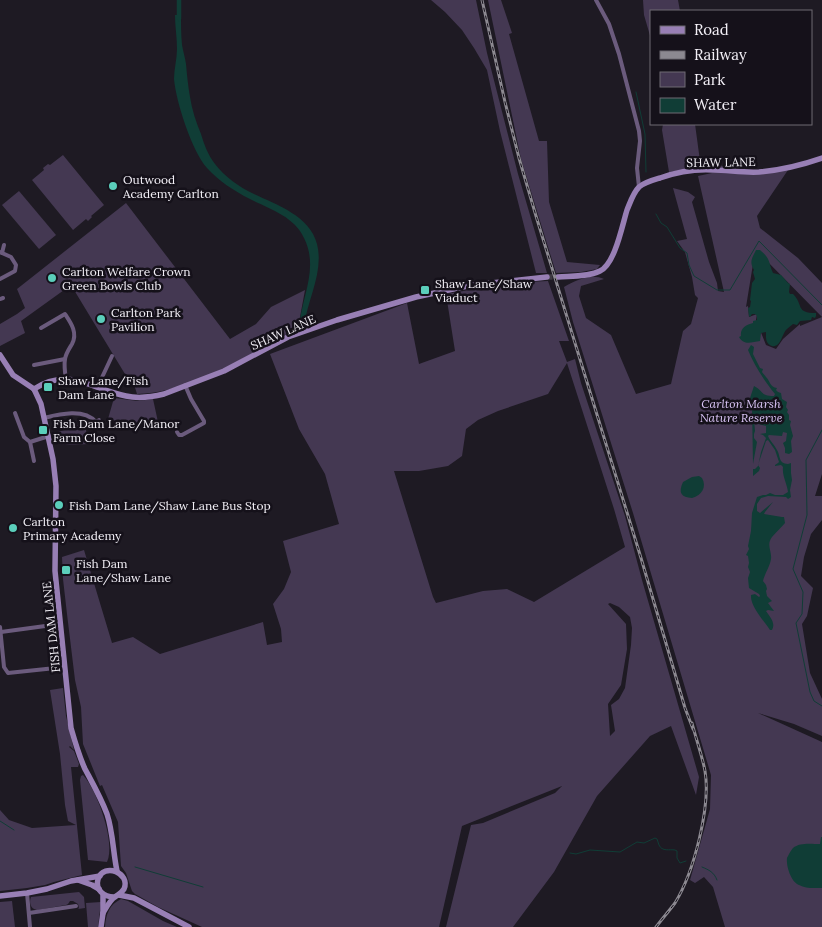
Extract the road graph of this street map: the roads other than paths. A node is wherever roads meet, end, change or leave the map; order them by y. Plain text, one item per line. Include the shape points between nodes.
1 (596, 0) edge
2 (822, 158) edge
3 (639, 187) junction
4 (4, 245) dead end
5 (1, 253) edge
6 (547, 277) tunnel mouth
7 (558, 277) tunnel mouth
8 (0, 279) edge
9 (41, 328) dead end
10 (0, 355) edge
11 (112, 356) dead end
12 (65, 359) junction
13 (34, 365) dead end
14 (66, 379) junction
15 (185, 385) junction
16 (98, 386) junction
17 (34, 389) junction
18 (15, 413) dead end
19 (44, 418) junction
20 (91, 426) dead end
21 (177, 432) dead end
22 (49, 436) junction
23 (30, 442) junction
24 (34, 461) dead end
25 (60, 624) junction
26 (0, 627) edge
27 (1, 632) edge
28 (65, 666) junction
29 (113, 858) junction
30 (117, 871) junction
31 (102, 874) junction
32 (78, 880) junction
33 (125, 884) junction
34 (101, 892) junction
35 (28, 893) junction
36 (0, 896) edge
37 (117, 896) junction
38 (134, 898) junction
39 (73, 905) dead end
40 (29, 913) junction
41 (103, 913) junction
42 (30, 927) edge
43 (101, 927) edge
44 (189, 927) edge

1 - 3 street via 609,24 619,54 639,131
2 - 3 street, SHAW LANE via 758,172 712,170 677,173
3 - 7 street via 608,265 593,274
4 - 5 street
5 - 8 street via 11,257 16,265 14,271
6 - 15 street, SHAW LANE via 472,285 351,316 288,337 224,371
9 - 12 street via 67,312 74,335
10 - 17 street via 13,375
11 - 16 street
12 - 13 street
12 - 14 street
14 - 16 street, SHAW LANE
14 - 17 street, SHAW LANE
15 - 16 street, SHAW LANE via 164,394 138,398 119,395
15 - 21 street via 204,423 182,435
17 - 19 street, FISH DAM LANE
18 - 23 street via 24,437
19 - 20 street via 64,413 88,415 97,420
19 - 22 street, FISH DAM LANE
22 - 23 street
22 - 25 street, FISH DAM LANE via 56,486 55,571
23 - 24 street
25 - 27 street
25 - 28 street, FISH DAM LANE
26 - 27 street
27 - 28 street via 4,667 8,673
28 - 29 street, FISH DAM LANE via 71,728 77,751 107,816
29 - 30 street, FISH DAM LANE
29 - 31 street
30 - 31 street
30 - 33 street
31 - 32 street
31 - 34 street via 98,883
32 - 34 street
32 - 35 street
33 - 37 street
33 - 38 street
34 - 37 street
34 - 41 street
35 - 36 street
35 - 40 street
37 - 38 street
37 - 41 street
38 - 44 street
39 - 40 street
40 - 42 street
41 - 43 street

